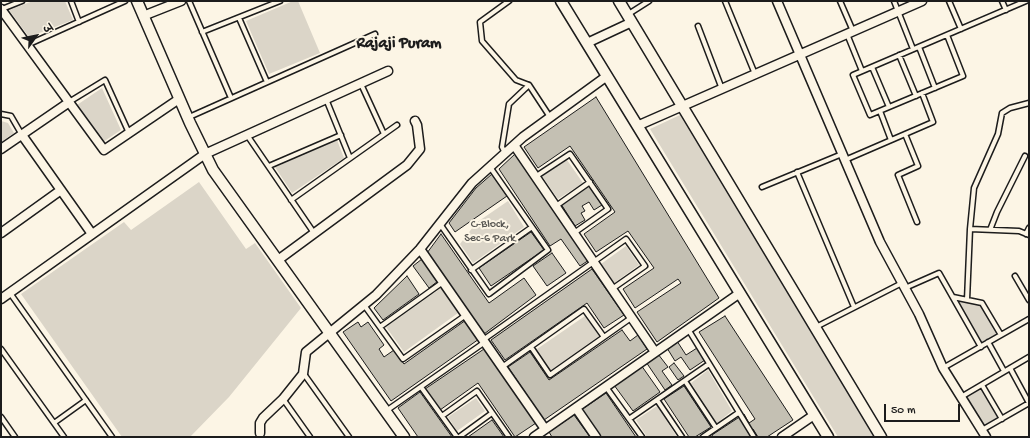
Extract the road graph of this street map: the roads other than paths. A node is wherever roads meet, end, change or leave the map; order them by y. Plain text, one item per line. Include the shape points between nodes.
1 (22, 1) edge
2 (71, 1) edge
3 (125, 1) edge
4 (137, 1) edge
5 (181, 1) edge
6 (189, 1) edge
7 (280, 1) edge
8 (509, 1) edge
9 (561, 1) edge
10 (619, 1) edge
11 (649, 1) edge
12 (725, 1) edge
13 (776, 1) edge
14 (840, 1) edge
15 (894, 1) edge
16 (922, 1) edge
17 (949, 1) edge
18 (1002, 1) edge
19 (1026, 1) edge
20 (1, 9) edge
21 (1006, 10) junction
22 (898, 11) junction
23 (143, 16) junction
24 (239, 18) junction
25 (630, 18) junction
26 (79, 22) junction
27 (698, 26) dead end
28 (961, 29) junction
29 (202, 32) junction
30 (850, 33) junction
31 (375, 34) dead end
32 (947, 35) junction
33 (587, 44) junction
34 (27, 45) junction
35 (918, 47) junction
36 (913, 49) junction
37 (800, 54) junction
38 (899, 55) junction
39 (872, 67) junction
40 (388, 71) dead end
41 (862, 71) junction
42 (754, 74) junction
43 (607, 76) junction
44 (267, 82) junction
45 (361, 83) junction
46 (529, 85) junction
47 (722, 88) junction
48 (935, 88) junction
49 (922, 93) junction
50 (916, 96) junction
51 (231, 98) junction
52 (179, 99) junction
53 (326, 99) junction
54 (68, 103) junction
55 (1029, 103) edge
56 (682, 106) junction
57 (888, 107) junction
58 (880, 111) junction
59 (1, 114) edge
60 (550, 117) junction
61 (187, 118) junction
62 (415, 121) dead end
63 (397, 125) dead end
64 (637, 126) junction
65 (129, 133) junction
66 (384, 134) junction
67 (905, 134) junction
68 (22, 135) junction
69 (247, 135) junction
70 (341, 136) junction
71 (892, 140) junction
72 (514, 145) junction
73 (1, 149) edge
74 (505, 153) junction
75 (205, 154) junction
76 (1024, 156) dead end
77 (844, 157) junction
78 (350, 158) junction
79 (268, 166) junction
80 (490, 166) junction
81 (798, 172) junction
82 (535, 176) junction
83 (590, 182) junction
84 (762, 187) dead end
85 (60, 190) junction
86 (291, 200) junction
87 (555, 206) junction
88 (917, 222) dead end
89 (440, 224) junction
90 (532, 227) junction
91 (1029, 228) edge
92 (970, 229) junction
93 (990, 230) junction
94 (1, 233) edge
95 (314, 233) junction
96 (573, 233) junction
97 (92, 234) junction
98 (1028, 234) edge
99 (420, 249) junction
100 (278, 260) junction
101 (594, 262) junction
102 (472, 270) junction
103 (1015, 276) dead end
104 (443, 282) junction
105 (903, 286) junction
106 (612, 289) junction
107 (10, 292) junction
108 (740, 292) junction
109 (953, 297) junction
110 (1, 299) edge
111 (967, 300) junction
112 (1029, 300) edge
113 (364, 305) junction
114 (854, 307) junction
115 (466, 315) junction
116 (631, 318) junction
117 (1029, 319) edge
118 (380, 327) junction
119 (815, 328) junction
120 (688, 329) junction
121 (330, 334) junction
122 (1001, 335) junction
123 (604, 337) junction
124 (484, 341) junction
125 (988, 342) junction
126 (981, 346) junction
127 (531, 347) junction
128 (2, 352) edge
129 (655, 352) junction
130 (1029, 357) edge
131 (709, 364) junction
132 (502, 367) junction
133 (943, 368) junction
134 (1010, 368) junction
135 (1004, 371) junction
136 (304, 374) junction
137 (685, 381) junction
138 (982, 385) junction
139 (606, 386) junction
140 (421, 387) junction
141 (961, 396) junction
142 (283, 399) junction
143 (86, 400) junction
144 (657, 400) junction
145 (1029, 403) edge
146 (576, 408) junction
147 (386, 412) junction
148 (492, 413) junction
149 (738, 413) junction
150 (814, 415) junction
151 (442, 416) junction
152 (1, 417) edge
153 (629, 419) junction
154 (1002, 419) junction
155 (54, 423) junction
156 (716, 428) junction
157 (544, 433) edge
158 (984, 434) edge
159 (14, 435) edge
160 (262, 435) edge
161 (706, 436) edge
162 (8, 437) edge
163 (64, 437) edge
164 (112, 437) edge
165 (310, 437) edge
166 (349, 437) edge
167 (404, 437) edge
168 (458, 437) edge
169 (509, 437) edge
170 (534, 437) edge
171 (596, 437) edge
172 (642, 437) edge
173 (682, 437) edge
174 (754, 437) edge
175 (782, 437) edge
176 (828, 437) edge
177 (881, 437) edge

1 - 20 lane
2 - 26 lane
3 - 26 lane
4 - 23 street
5 - 23 street
6 - 29 lane
7 - 24 lane
8 - 46 lane via 480,22 482,41 516,80
9 - 33 street
10 - 25 street
11 - 25 lane
12 - 42 lane
13 - 37 street
14 - 30 lane
15 - 22 lane
16 - 22 street
17 - 28 lane
18 - 21 lane
19 - 21 lane
20 - 34 street
21 - 28 lane
22 - 30 street
22 - 36 lane
23 - 52 street
24 - 29 lane
24 - 44 lane
25 - 33 street
25 - 56 street
26 - 34 lane
27 - 47 lane
28 - 32 lane
29 - 51 lane
30 - 37 street
30 - 41 lane
31 - 44 lane
32 - 35 lane
32 - 48 lane via 962,76
33 - 43 street
34 - 54 street
35 - 36 lane
35 - 48 lane
36 - 38 lane
37 - 42 street
37 - 77 street
38 - 39 lane
38 - 50 lane
39 - 41 lane
39 - 57 lane
40 - 45 street
41 - 58 lane via 853,75 870,115
42 - 47 street
43 - 60 street
43 - 64 street
44 - 51 lane
45 - 53 street
45 - 66 lane
46 - 60 lane
46 - 74 lane via 509,104 502,147
47 - 56 street
48 - 49 lane
49 - 50 lane
49 - 67 lane via 933,122
50 - 57 lane
51 - 61 lane
52 - 61 street
52 - 65 street
53 - 69 street
53 - 70 lane
54 - 65 street via 104,150
54 - 65 lane via 105,80
54 - 68 street
55 - 92 lane via 1002,113 998,134 974,188
56 - 64 street
56 - 119 street
57 - 58 lane
58 - 71 lane
59 - 68 lane via 11,116
60 - 72 street
61 - 75 street
62 - 95 street via 420,149 407,165
63 - 66 lane
64 - 108 street
66 - 78 lane
67 - 71 lane
67 - 88 lane via 918,166 898,174
68 - 73 street
68 - 85 street
69 - 75 street
69 - 79 lane
70 - 78 lane
70 - 79 lane
71 - 77 lane
72 - 74 street
72 - 82 street
74 - 80 street
75 - 97 street
75 - 100 street via 213,170
76 - 93 lane
77 - 81 lane
77 - 105 street via 880,242
78 - 86 lane
79 - 86 lane
80 - 89 street via 472,183
80 - 90 lane
81 - 84 lane
81 - 114 lane
82 - 83 lane via 570,154
82 - 87 street
83 - 87 lane
83 - 96 lane via 608,209
85 - 94 street
85 - 97 street
86 - 95 lane
87 - 96 street
89 - 99 street
89 - 102 lane
90 - 102 lane
90 - 102 lane via 548,250 489,294
91 - 98 lane
92 - 93 lane
92 - 111 lane
93 - 98 lane via 1019,231
95 - 100 street
96 - 101 street
97 - 107 street
99 - 104 street
99 - 113 street
100 - 121 street
101 - 106 street
101 - 106 lane via 626,239 645,266
101 - 124 lane
103 - 112 lane
104 - 115 street
104 - 118 lane
105 - 109 lane via 939,273
105 - 114 lane
105 - 133 street via 919,314
106 - 116 street
107 - 110 street
107 - 143 lane
108 - 120 street
108 - 150 street
109 - 111 lane
109 - 126 lane
111 - 122 lane via 982,303
113 - 118 lane
113 - 121 street
114 - 119 lane
115 - 118 lane via 403,359
115 - 124 street
116 - 123 lane
116 - 129 street
117 - 122 lane
119 - 177 street
120 - 129 street
120 - 131 lane
121 - 136 street via 306,352
121 - 147 street
122 - 125 lane
123 - 127 lane via 584,310
123 - 127 lane via 550,375
124 - 132 street
124 - 140 lane
125 - 126 lane
125 - 135 lane
126 - 133 lane
127 - 132 lane
128 - 155 lane
129 - 139 street
130 - 134 lane
131 - 137 lane
131 - 149 lane
132 - 157 street
133 - 141 street
134 - 135 lane
134 - 145 lane
135 - 138 lane
136 - 142 street
136 - 166 lane
137 - 144 lane
137 - 156 lane
138 - 141 lane
138 - 154 lane
139 - 146 street
139 - 153 lane
140 - 147 lane
140 - 151 lane
141 - 158 street
142 - 160 street via 260,423
142 - 165 lane
143 - 155 lane
143 - 164 lane
144 - 153 lane
144 - 173 lane
145 - 154 lane
146 - 157 street
146 - 171 street
147 - 167 street
148 - 151 lane via 477,391
148 - 168 lane
148 - 169 lane
149 - 156 lane
149 - 174 lane
150 - 175 street
150 - 176 street
151 - 168 lane
152 - 159 lane
153 - 172 lane
154 - 158 lane
155 - 163 lane
156 - 161 lane
157 - 170 street
159 - 162 lane

